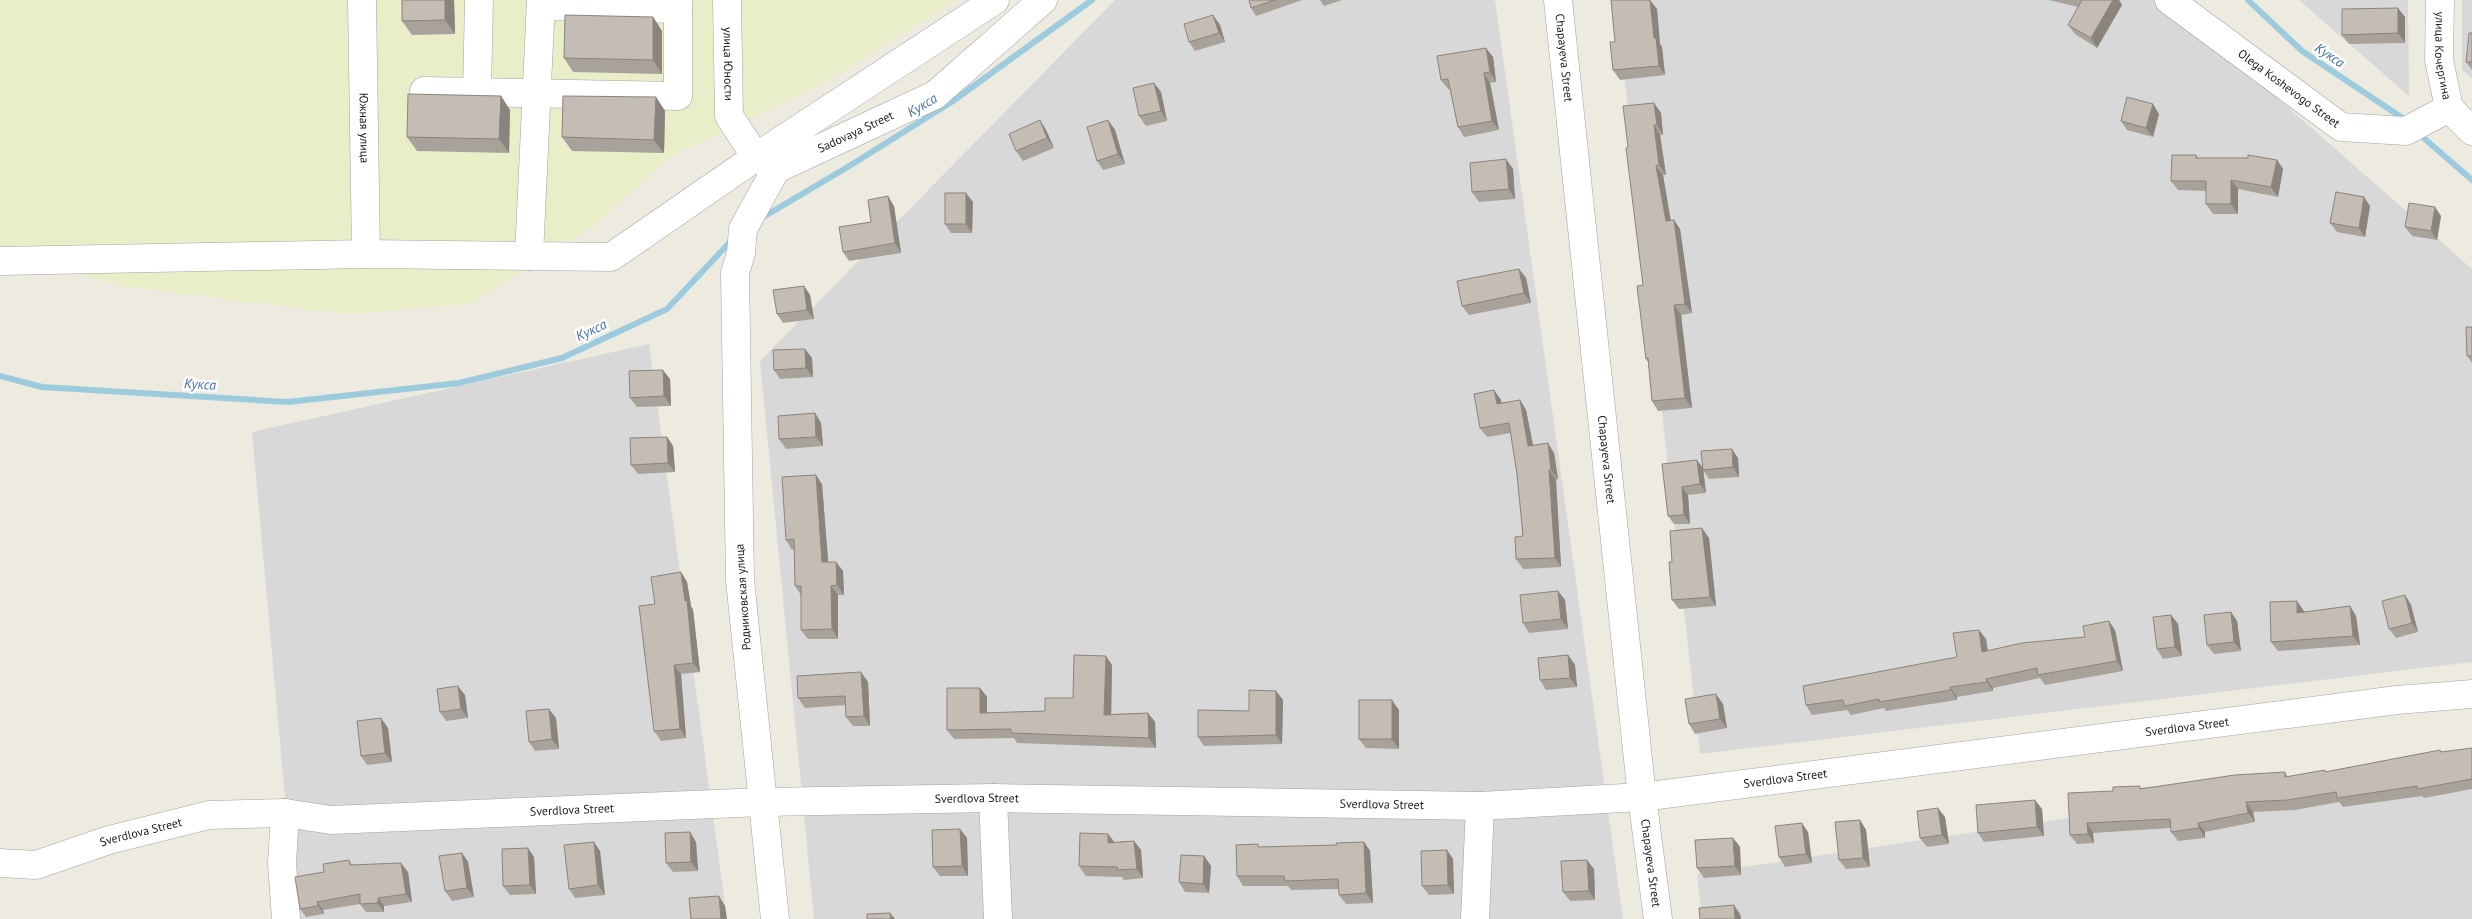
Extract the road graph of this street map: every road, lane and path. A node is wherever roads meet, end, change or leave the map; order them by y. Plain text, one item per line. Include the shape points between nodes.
1 (362, 0) edge
2 (479, 0) edge
3 (726, 0) edge
4 (995, 0) edge
5 (1042, 0) edge
6 (1558, 0) edge
7 (2169, 0) edge
8 (2440, 0) edge
9 (541, 3) edge
10 (678, 4) edge
11 (424, 91) dead end
12 (477, 92) junction
13 (537, 93) junction
14 (2449, 108) junction
15 (2472, 131) edge
16 (766, 163) junction
17 (366, 254) junction
18 (529, 256) junction
19 (0, 261) edge
20 (2472, 694) edge
21 (1642, 797) junction
22 (993, 798) junction
23 (763, 802) junction
24 (1480, 806) junction
25 (285, 813) junction
26 (0, 863) edge
27 (286, 919) edge
28 (775, 919) edge
29 (998, 919) edge
30 (1475, 919) edge
31 (1658, 919) edge

1 - 17 street, Южная улица
2 - 12 street
3 - 16 street, улица Юности via 729,116
4 - 16 street
5 - 16 street, Sadovaya Street via 935,95
6 - 21 street, Chapayeva Street
7 - 14 street, Olega Koshevogo Street via 2341,127 2406,131
8 - 14 street, улица Кочергина via 2439,60
9 - 10 street
9 - 13 street
10 - 13 street via 678,96
11 - 12 street
12 - 13 street
13 - 18 street
14 - 15 street, улица Кочергина
16 - 18 street via 610,257
16 - 23 street, Родниковская улица via 743,229 735,273 740,580
17 - 18 street
17 - 19 street
20 - 21 street, Sverdlova Street via 2397,700
21 - 24 street, Sverdlova Street
21 - 31 street, Chapayeva Street
22 - 23 street, Sverdlova Street
22 - 24 street, Sverdlova Street
22 - 29 street
23 - 25 street, Sverdlova Street via 332,820
23 - 28 street, Родниковская улица
24 - 30 street
25 - 26 street, Sverdlova Street via 209,815 109,840 36,864
25 - 27 street via 282,863

